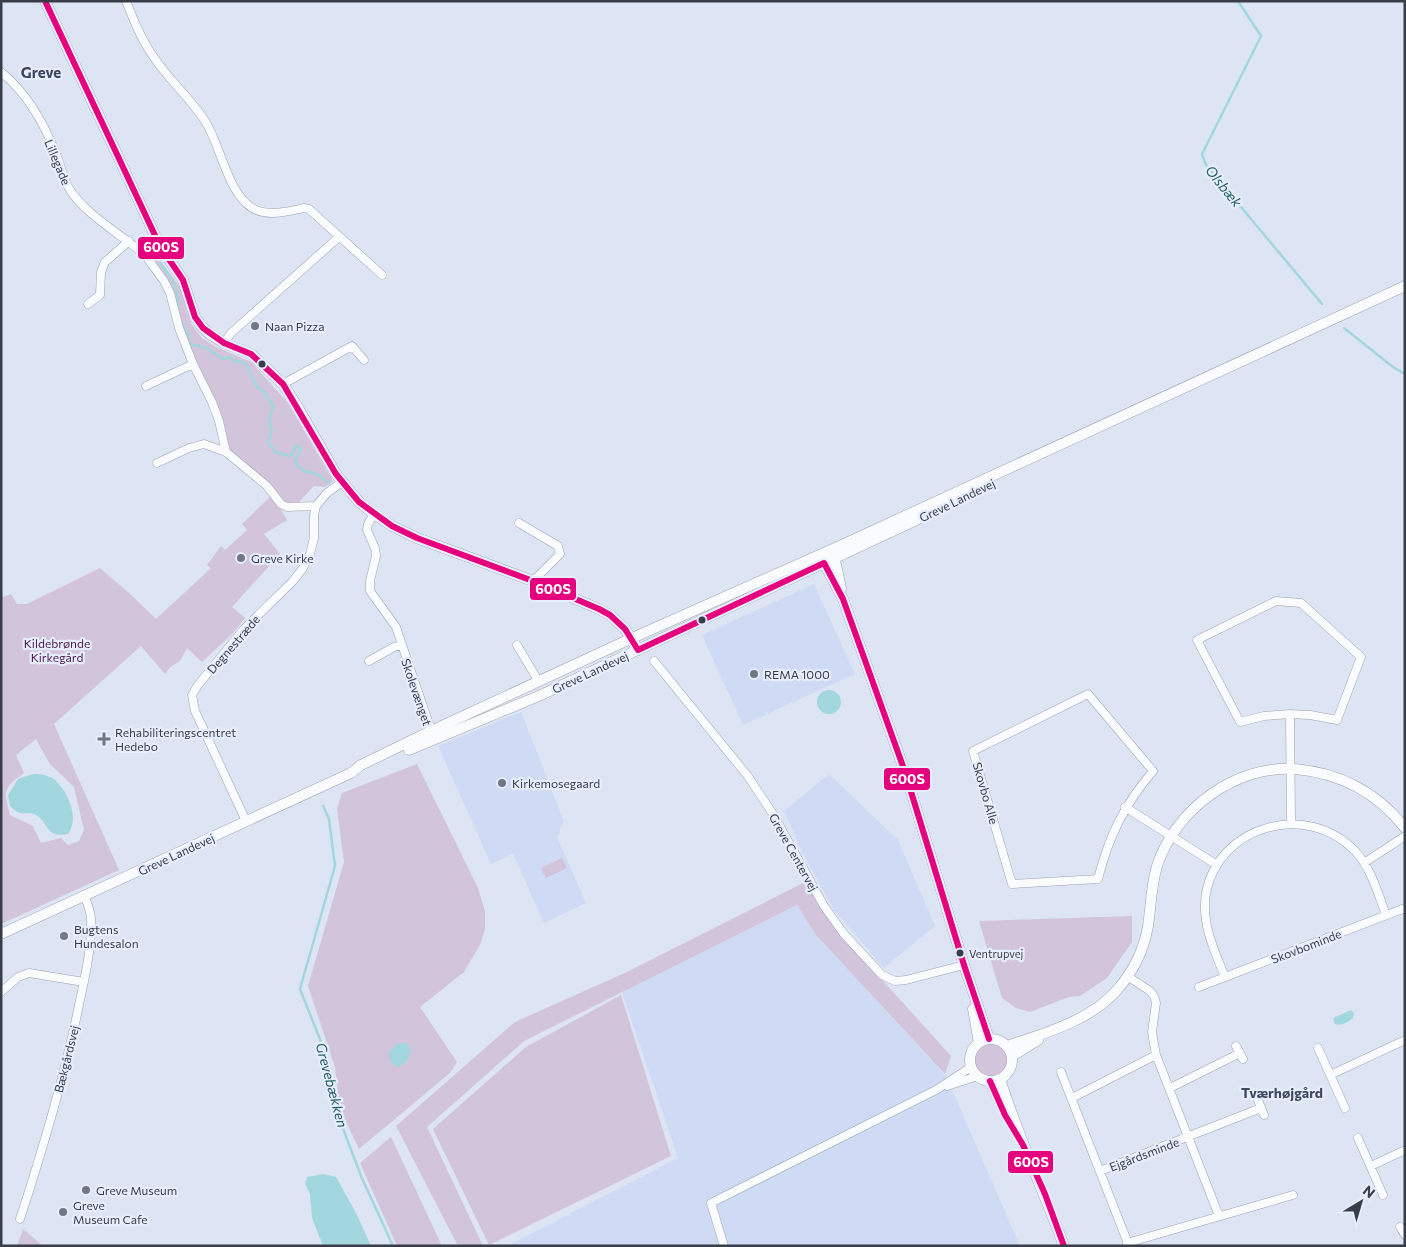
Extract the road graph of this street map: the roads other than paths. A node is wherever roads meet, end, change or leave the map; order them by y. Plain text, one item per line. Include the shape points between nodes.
1 (46, 1) edge
2 (126, 1) edge
3 (1, 72) edge
4 (339, 237) junction
5 (129, 241) junction
6 (160, 246) junction
7 (146, 255) junction
8 (382, 275) dead end
9 (1405, 286) edge
10 (88, 304) dead end
11 (224, 343) junction
12 (364, 360) dead end
13 (193, 364) junction
14 (283, 384) junction
15 (146, 386) dead end
16 (226, 452) junction
17 (158, 463) dead end
18 (342, 482) junction
19 (316, 506) junction
20 (374, 514) junction
21 (519, 523) dead end
22 (834, 554) junction
23 (822, 559) junction
24 (533, 581) junction
25 (844, 599) junction
26 (630, 639) junction
27 (401, 645) junction
28 (517, 645) dead end
29 (638, 650) junction
30 (369, 660) dead end
31 (654, 661) dead end
32 (539, 682) junction
33 (1290, 714) junction
34 (433, 735) junction
35 (1290, 769) junction
36 (1125, 807) junction
37 (246, 821) junction
38 (1291, 823) junction
39 (1405, 828) edge
40 (1171, 836) junction
41 (1405, 836) edge
42 (1364, 863) junction
43 (1217, 865) junction
44 (84, 896) junction
45 (1405, 908) edge
46 (1386, 915) junction
47 (1, 934) edge
48 (964, 965) junction
49 (1127, 976) junction
50 (1225, 977) junction
51 (84, 982) junction
52 (1199, 987) dead end
53 (1, 992) edge
54 (1049, 1032) junction
55 (1405, 1040) edge
56 (984, 1041) junction
57 (1008, 1046) junction
58 (1318, 1048) dead end
59 (1240, 1052) dead end
60 (1156, 1055) junction
61 (1012, 1056) junction
62 (971, 1067) junction
63 (1062, 1072) dead end
64 (1330, 1074) junction
65 (978, 1076) junction
66 (1000, 1079) junction
67 (990, 1081) junction
68 (1170, 1088) junction
69 (936, 1090) junction
70 (1072, 1098) junction
71 (1258, 1100) dead end
72 (1345, 1108) dead end
73 (1188, 1136) junction
74 (1358, 1138) dead end
75 (1023, 1145) junction
76 (1405, 1150) edge
77 (1372, 1166) junction
78 (1100, 1171) junction
79 (1293, 1195) dead end
80 (1383, 1195) dead end
81 (1219, 1216) junction
82 (20, 1219) dead end
83 (1400, 1227) dead end
84 (1405, 1235) edge
85 (1128, 1244) edge
86 (724, 1246) edge
87 (1064, 1246) edge

1 - 6 street
2 - 4 street via 154,59 205,120 232,182 246,203 271,214 309,209
3 - 5 street, Lillegade via 14,82 33,106 69,188 80,202
4 - 8 street
4 - 11 street via 230,333
5 - 7 street, Lillegade
5 - 10 street via 105,262 100,295
6 - 7 street
6 - 11 street via 184,282 195,317 211,335
7 - 13 street, Lillegade via 170,294
9 - 22 street, Greve Landevej
11 - 14 street via 251,354
12 - 14 street via 352,346
13 - 15 street
13 - 16 street, Lillegade via 212,402
14 - 18 street
16 - 17 street via 204,444
16 - 19 street via 267,486 281,504 295,508
18 - 19 street
18 - 20 street
19 - 37 street, Degnestræde via 314,538 303,568 243,630 192,696 195,711
20 - 24 street via 418,538
20 - 27 street, Skolevænget via 367,530 376,548 370,591 396,627
21 - 24 street via 558,546 560,554
22 - 23 street, Greve Landevej
22 - 25 street
23 - 25 street
23 - 26 street, Greve Landevej
23 - 29 street, Greve Landevej
24 - 26 street via 606,612 625,629
25 - 48 street via 906,772
26 - 29 street
26 - 32 street, Greve Landevej
27 - 30 street, Skolevænget
27 - 34 street, Skolevænget
28 - 32 street, Greve Landevej
29 - 34 street, Greve Landevej via 541,695
31 - 48 street, Greve Centervej via 747,775 773,814 824,906 844,934 882,975 895,981 906,980
32 - 34 street, Greve Landevej
33 - 33 street via 1337,720 1361,657 1301,603 1276,602 1197,640 1240,722
33 - 35 street
34 - 37 street, Greve Landevej via 363,770
35 - 38 street
35 - 39 street via 1314,771 1358,786 1378,799
35 - 40 street via 1244,777 1222,787 1202,800
36 - 36 street, Skovbo Alle via 1113,830 1098,879 1012,884 973,750 1088,694 1153,771
36 - 40 street
37 - 44 street, Greve Landevej
38 - 42 street via 1305,824 1332,834 1355,851
38 - 43 street via 1256,830 1241,839
40 - 43 street
40 - 49 street via 1153,881 1145,940 1136,964
41 - 42 street
42 - 46 street
43 - 50 street via 1206,893 1205,916
44 - 47 street, Greve Landevej
44 - 51 street, Bækgårdsvej via 91,920
45 - 46 street, Skovbominde
46 - 50 street, Skovbominde
48 - 56 street
49 - 54 street via 1117,990 1094,1010
49 - 60 street, Ejgårdsminde via 1154,996 1152,1032
50 - 52 street, Skovbominde
51 - 53 street via 29,973 18,976
51 - 82 street, Bækgårdsvej via 57,1095
54 - 57 street
54 - 61 street
55 - 64 street
56 - 57 street via 1002,1042
56 - 62 street via 971,1054
57 - 61 street
58 - 64 street
59 - 68 street
60 - 68 street, Ejgårdsminde
60 - 70 street
61 - 66 street via 1010,1070
62 - 65 street
62 - 69 street
63 - 70 street, Ejgårdsminde
64 - 72 street
65 - 67 street
65 - 69 street
66 - 67 street
66 - 75 street
67 - 75 street
68 - 73 street, Ejgårdsminde
69 - 86 street via 711,1203
70 - 78 street, Ejgårdsminde
71 - 73 street, Ejgårdsminde via 1262,1112
73 - 78 street, Ejgårdsminde
73 - 81 street, Ejgårdsminde
74 - 77 street
75 - 87 street
76 - 77 street
77 - 80 street
78 - 85 street, Ejgårdsminde
79 - 81 street, Ejgårdsminde
81 - 85 street, Ejgårdsminde
83 - 84 street

